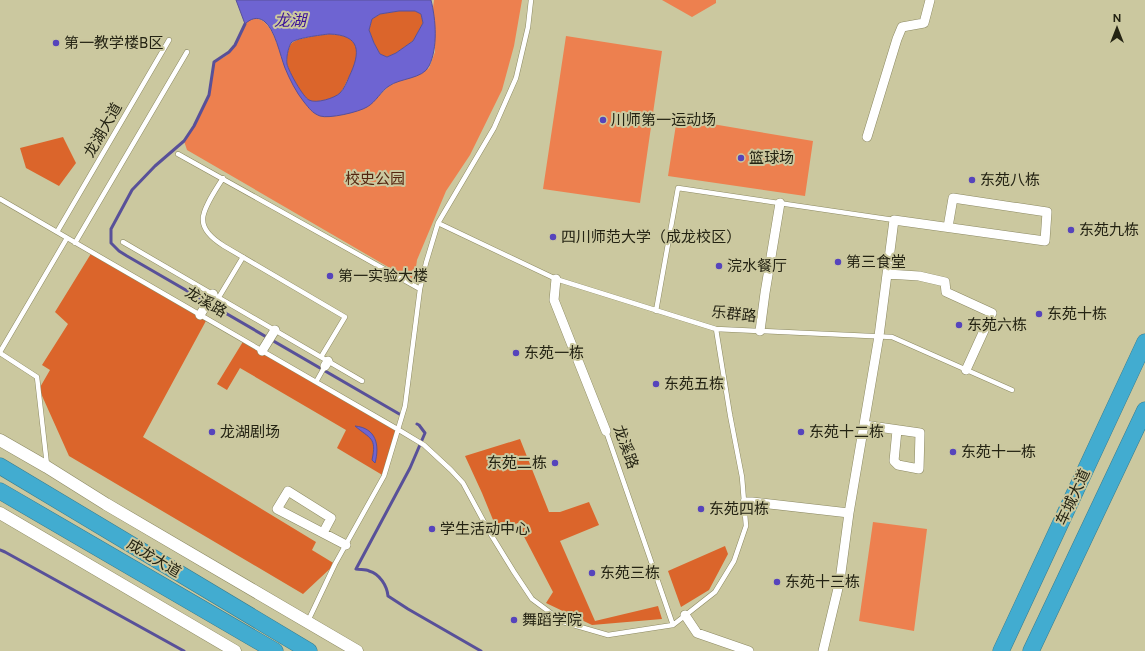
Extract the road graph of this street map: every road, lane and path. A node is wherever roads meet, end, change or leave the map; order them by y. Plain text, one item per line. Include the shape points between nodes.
1 (531, 0) edge
2 (930, 0) edge
3 (169, 40) dead end
4 (187, 52) dead end
5 (867, 137) dead end
6 (178, 154) dead end
7 (223, 178) junction
8 (0, 199) edge
9 (780, 203) junction
10 (894, 220) junction
11 (438, 223) junction
12 (948, 227) junction
13 (57, 232) junction
14 (67, 238) junction
15 (75, 242) junction
16 (123, 242) dead end
17 (243, 257) junction
18 (887, 274) junction
19 (556, 280) junction
20 (420, 289) junction
21 (212, 299) junction
22 (656, 311) junction
23 (200, 315) junction
24 (716, 329) junction
25 (760, 331) junction
26 (272, 336) junction
27 (879, 336) junction
28 (1145, 342) edge
29 (262, 351) junction
30 (0, 353) edge
31 (324, 365) junction
32 (966, 370) junction
33 (362, 381) dead end
34 (316, 382) junction
35 (1012, 390) dead end
36 (1145, 410) edge
37 (864, 425) junction
38 (399, 430) junction
39 (897, 430) junction
40 (606, 431) joint
41 (0, 440) edge
42 (0, 466) edge
43 (47, 467) junction
44 (0, 491) edge
45 (745, 502) junction
46 (0, 513) edge
47 (849, 513) junction
48 (323, 533) junction
49 (346, 545) junction
50 (685, 615) junction
51 (307, 622) junction
52 (673, 625) junction
53 (235, 651) edge
54 (275, 651) edge
55 (309, 651) edge
56 (356, 651) edge
57 (749, 651) edge
58 (823, 651) edge
59 (1001, 651) edge
60 (1031, 651) edge

1 - 11 lane via 528,28 516,78 494,128
2 - 5 street via 924,23 902,27 896,39
3 - 13 lane, 龙湖大道
4 - 15 lane
6 - 7 lane
7 - 17 lane via 207,204 202,221 215,240
7 - 20 lane
8 - 13 lane, 龙溪路
9 - 10 lane
9 - 22 lane via 678,188
9 - 25 street
10 - 12 street
10 - 18 street
11 - 19 lane, 乐群路
11 - 20 lane
12 - 12 street via 1045,241 1047,212 953,198
13 - 14 lane, 龙溪路
14 - 15 lane, 龙溪路
14 - 30 lane
15 - 23 lane, 龙溪路
16 - 21 lane
17 - 21 lane
17 - 31 lane via 345,317
18 - 27 street
18 - 32 street via 919,276 946,282 946,292 992,313
19 - 22 lane, 乐群路
19 - 40 street, 龙溪路 via 554,300
20 - 38 lane via 405,406
21 - 23 street
21 - 26 lane
22 - 24 lane, 乐群路
23 - 29 lane, 龙溪路
24 - 25 lane, 乐群路
24 - 45 lane
25 - 27 lane, 乐群路
26 - 29 street
26 - 31 lane
27 - 32 lane, 乐群路 via 892,337
27 - 37 street
28 - 59 highway, 车城大道
29 - 34 lane, 龙溪路
30 - 43 lane via 37,377
31 - 33 lane
31 - 34 lane
32 - 35 lane, 乐群路
34 - 38 lane, 龙溪路
36 - 60 highway, 车城大道
37 - 39 street
37 - 47 street
38 - 49 lane via 384,476
38 - 52 lane, 龙溪路 via 424,445 463,483 490,533 532,599 563,622 608,635
39 - 39 street via 920,432 919,468 898,465 894,461
40 - 52 lane, 龙溪路
41 - 43 street
42 - 55 highway, 成龙大道
43 - 51 street
44 - 54 highway, 成龙大道
45 - 47 street
45 - 50 lane via 746,526 734,561 715,592
46 - 53 street
47 - 58 street via 840,580
48 - 48 street via 277,509 288,491 331,518
48 - 49 street
49 - 51 lane
50 - 52 lane
50 - 57 street via 697,633
51 - 56 street

